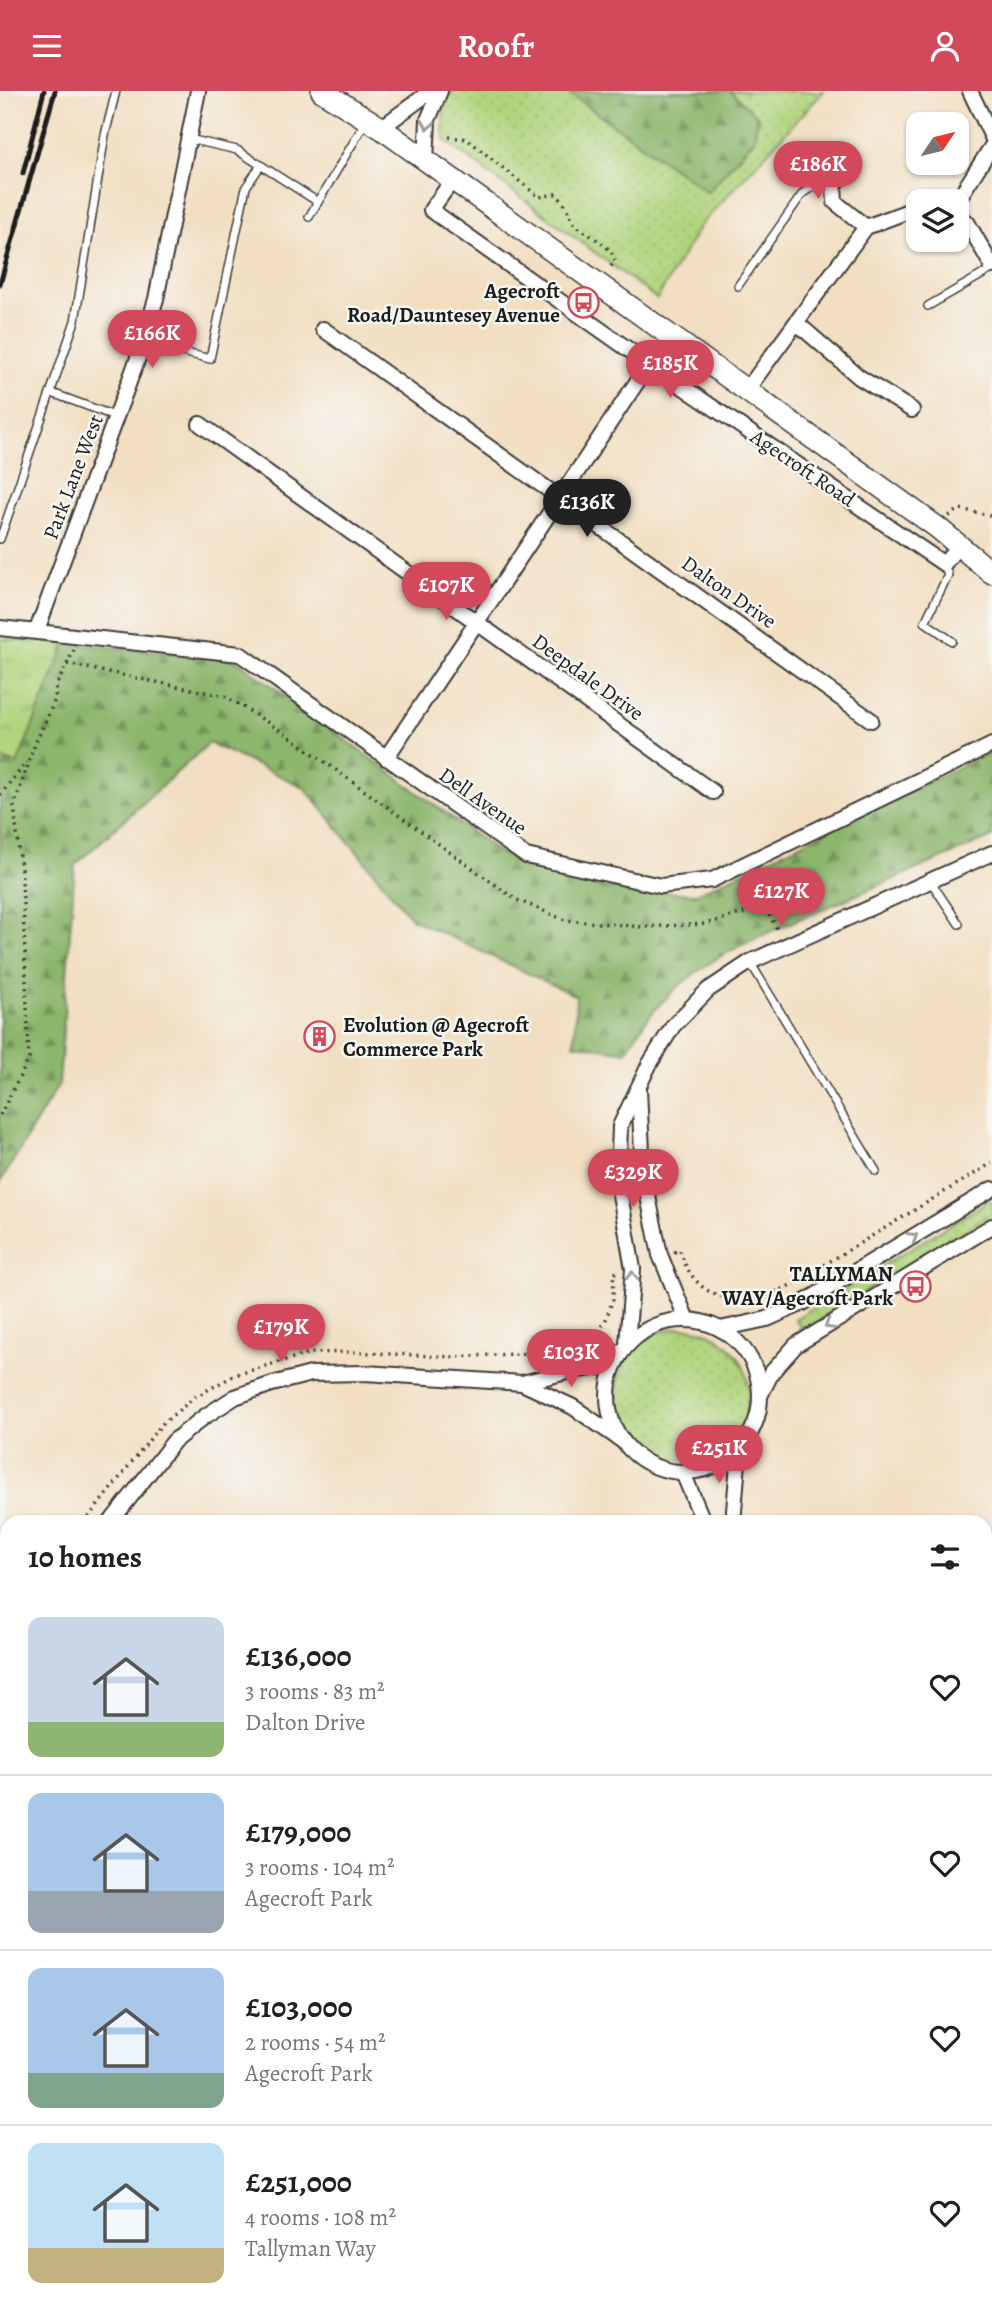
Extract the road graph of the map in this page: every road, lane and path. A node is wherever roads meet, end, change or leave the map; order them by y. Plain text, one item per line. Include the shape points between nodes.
1 (116, 91) edge
2 (198, 91) edge
3 (323, 91) edge
4 (431, 91) edge
5 (440, 91) edge
6 (970, 91) edge
7 (374, 123) junction
8 (449, 137) dead end
9 (992, 137) edge
10 (189, 139) junction
11 (992, 146) edge
12 (426, 161) junction
13 (261, 165) junction
14 (853, 166) dead end
15 (452, 181) junction
16 (834, 185) junction
17 (965, 189) edge
18 (318, 202) junction
19 (906, 211) edge
20 (309, 217) dead end
21 (969, 226) edge
22 (866, 227) junction
23 (992, 268) edge
24 (598, 286) junction
25 (738, 286) dead end
26 (928, 306) dead end
27 (798, 324) junction
28 (323, 329) dead end
29 (143, 342) junction
30 (649, 364) junction
31 (746, 391) junction
32 (52, 393) junction
33 (912, 410) dead end
34 (118, 417) junction
35 (200, 424) dead end
36 (559, 498) junction
37 (992, 516) edge
38 (939, 529) junction
39 (0, 539) edge
40 (959, 545) junction
41 (944, 564) junction
42 (992, 573) edge
43 (476, 622) junction
44 (0, 628) edge
45 (37, 630) junction
46 (80, 635) junction
47 (952, 641) dead end
48 (67, 664) junction
49 (871, 720) dead end
50 (992, 745) edge
51 (30, 757) junction
52 (386, 758) junction
53 (713, 792) dead end
54 (0, 795) edge
55 (992, 853) edge
56 (929, 879) junction
57 (959, 924) dead end
58 (778, 930) dead end
59 (750, 962) junction
60 (639, 1086) junction
61 (0, 1115) edge
62 (992, 1163) edge
63 (876, 1171) dead end
64 (992, 1189) edge
65 (992, 1226) edge
66 (660, 1255) junction
67 (633, 1269) junction
68 (687, 1320) junction
69 (720, 1329) junction
70 (628, 1344) junction
71 (614, 1365) junction
72 (522, 1383) junction
73 (761, 1394) junction
74 (621, 1440) junction
75 (739, 1450) junction
76 (683, 1473) junction
77 (90, 1515) edge
78 (116, 1515) edge
79 (701, 1515) edge
80 (734, 1515) edge

1 - 32 lane via 105,135 85,277
2 - 10 street, Park Lane West
3 - 7 main road, Agecroft Road
4 - 7 street
5 -> 12 street via 428,120
6 - 9 street
7 - 12 main road, Agecroft Road
7 - 18 lane
8 - 24 path via 467,139 539,197 556,194 568,204 574,224 615,257
10 - 13 lane via 237,151
10 - 29 street, Park Lane West
11 - 17 street
12 - 15 main road, Agecroft Road
13 - 18 lane
13 - 29 lane via 246,187 210,359
14 - 16 street
15 - 24 main road, Agecroft Road
15 - 30 street, Agecroft Road via 431,210
16 - 22 street via 835,202
16 - 25 lane via 814,186 803,193
18 - 20 lane
19 - 22 street
21 - 23 street
22 - 27 street
23 - 26 lane
24 - 31 main road, Agecroft Road
27 - 31 street
27 - 33 street via 859,377
28 - 36 street, Dalton Drive
29 - 34 street, Park Lane West
30 - 36 street
30 - 41 street, Agecroft Road
31 - 38 main road, Agecroft Road
32 - 34 lane
32 - 39 lane
34 - 45 street, Park Lane West
35 - 43 street, Deepdale Drive
36 - 43 street
36 - 49 street, Dalton Drive
37 - 38 path via 956,509
38 - 40 main road, Agecroft Road
40 - 41 street
40 - 42 main road, Agecroft Road
41 - 47 lane via 948,575 925,622
43 - 52 street
43 - 53 street, Deepdale Drive
44 - 45 street, Dell Avenue
45 - 46 street, Dell Avenue
46 - 48 path
46 - 52 street, Dell Avenue via 240,654
48 - 51 path
48 - 58 path via 225,696 286,734 514,899 565,921 643,927 705,924 758,909 771,916
50 - 52 street, Dell Avenue via 712,880 661,886 526,856
51 - 54 path
51 - 61 path via 14,806 22,879 29,1059
55 - 56 street
56 - 57 lane
56 - 59 street
59 - 60 street via 690,1007 660,1045
59 - 63 lane
60 - 66 street via 643,1172
60 - 67 street via 620,1126 618,1183
62 - 66 path via 766,1296 742,1300 718,1295 692,1277 680,1250
69 -> 64 street via 767,1319 794,1307
65 -> 73 street via 796,1345 772,1372
66 - 68 street
70 -> 67 street
67 - 77 path via 614,1273 613,1299 605,1322 576,1350 453,1357 310,1353 235,1375 195,1397 162,1424
68 - 69 street
68 - 70 street via 655,1326
69 - 73 street via 749,1356
70 - 71 street
71 - 72 street
71 - 74 street via 607,1390 610,1416
72 - 74 street via 573,1407
72 - 78 street via 365,1373 310,1374 272,1384 235,1397 174,1441
73 - 75 street via 751,1434
74 - 76 street via 637,1457 659,1469
75 - 76 street via 703,1471
75 - 80 street
76 - 79 street

